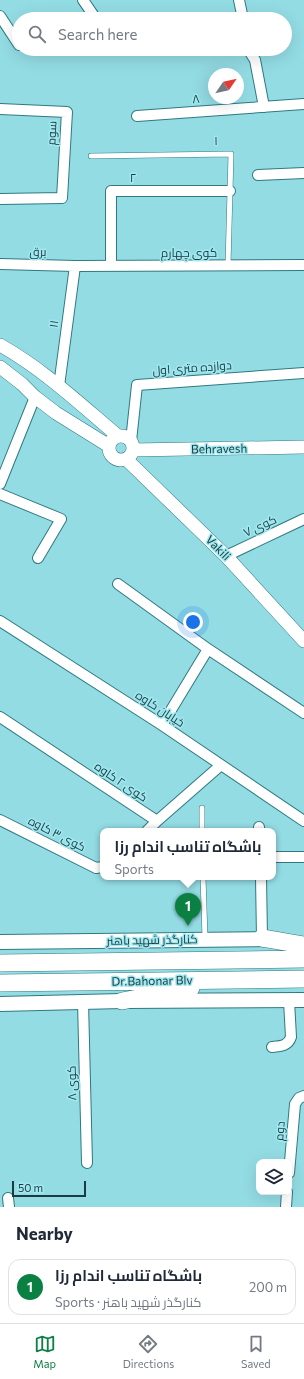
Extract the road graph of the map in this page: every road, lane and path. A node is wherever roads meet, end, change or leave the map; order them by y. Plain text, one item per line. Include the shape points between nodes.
1 (83, 0) edge
2 (239, 0) edge
3 (91, 12) edge
4 (241, 12) edge
5 (0, 16) edge
6 (12, 34) edge
7 (252, 56) edge
8 (304, 104) edge
9 (264, 107) junction
10 (0, 109) edge
11 (137, 116) dead end
12 (91, 156) dead end
13 (304, 173) edge
14 (258, 175) dead end
15 (230, 191) junction
16 (0, 198) edge
17 (0, 264) edge
18 (228, 265) junction
19 (304, 265) edge
20 (75, 266) junction
21 (111, 266) junction
22 (0, 345) edge
23 (1, 370) edge
24 (304, 373) edge
25 (59, 386) junction
26 (35, 397) junction
27 (118, 436) junction
28 (109, 446) junction
29 (304, 447) edge
30 (131, 450) junction
31 (0, 484) edge
32 (0, 494) edge
33 (304, 519) edge
34 (226, 556) junction
35 (38, 558) dead end
36 (118, 584) dead end
37 (0, 621) edge
38 (304, 641) edge
39 (208, 648) junction
40 (304, 713) edge
41 (0, 717) edge
42 (162, 725) junction
43 (221, 765) junction
44 (202, 808) dead end
45 (0, 820) edge
46 (157, 821) junction
47 (304, 821) edge
48 (150, 828) edge
49 (202, 828) edge
50 (304, 857) edge
51 (276, 858) edge
52 (100, 867) edge
53 (203, 880) edge
54 (261, 880) edge
55 (262, 938) junction
56 (205, 939) junction
57 (304, 939) edge
58 (0, 942) edge
59 (304, 945) edge
60 (304, 959) edge
61 (0, 962) edge
62 (304, 979) edge
63 (238, 980) junction
64 (0, 983) edge
65 (304, 1000) edge
66 (122, 1001) junction
67 (289, 1001) junction
68 (83, 1002) junction
69 (0, 1004) edge
70 (272, 1047) dead end
71 (304, 1096) edge
72 (290, 1159) edge
73 (87, 1163) dead end
74 (287, 1195) edge
75 (286, 1207) edge

1 - 3 street
2 - 4 street
5 - 6 street
7 - 9 street
8 - 9 street, ۸
9 - 11 street, ۸
10 - 16 street, سوم via 66,112 62,198
12 - 15 lane, ۱ via 231,154
13 - 14 street
15 - 18 lane, ۱
15 - 21 street, ۲ via 111,191
17 - 20 street, برق
18 - 19 street, کوی چهارم
18 - 21 street, کوی چهارم
20 - 21 street, کوی چهارم
20 - 25 street, ۱۱
22 - 25 street
23 - 26 street via 22,384
24 - 30 street, دوازده متری اول via 137,385
25 - 27 street
26 - 28 street
26 - 31 street
27 - 28 street via 112,439
27 - 30 street via 126,436
28 - 30 street via 109,453 120,461
29 - 30 street, Behravesh
30 - 34 street, Vakili
32 - 35 street via 61,519
33 - 34 street, کوی ۷
34 - 38 street, Vakili
36 - 39 street
37 - 42 street, خیابان کاوه
39 - 40 street
39 - 42 street
41 - 46 street, کوی ۲ کاوه
42 - 43 street, خیابان کاوه
43 - 46 street
43 - 47 street, خیابان کاوه
44 - 49 lane
45 - 52 street, کوی ۳ کاوه via 96,868
46 - 48 street
50 - 51 street
53 - 56 lane
54 - 55 street
55 - 56 main road, کنارگذر شهید باهنر
55 - 57 main road, کنارگذر شهید باهنر
55 - 59 highway
56 - 58 main road, کنارگذر شهید باهنر
60 - 61 highway, Dr.Bahonar Blv
62 - 63 highway, Dr.Bahonar Blv
63 - 64 highway, Dr.Bahonar Blv
63 - 66 highway
65 - 67 main road
66 - 67 main road
66 - 68 main road
67 - 70 street via 291,1037 284,1046
68 - 69 main road
68 - 73 street, کوی ۸
71 - 72 street, دوم via 295,1104
74 - 75 street

